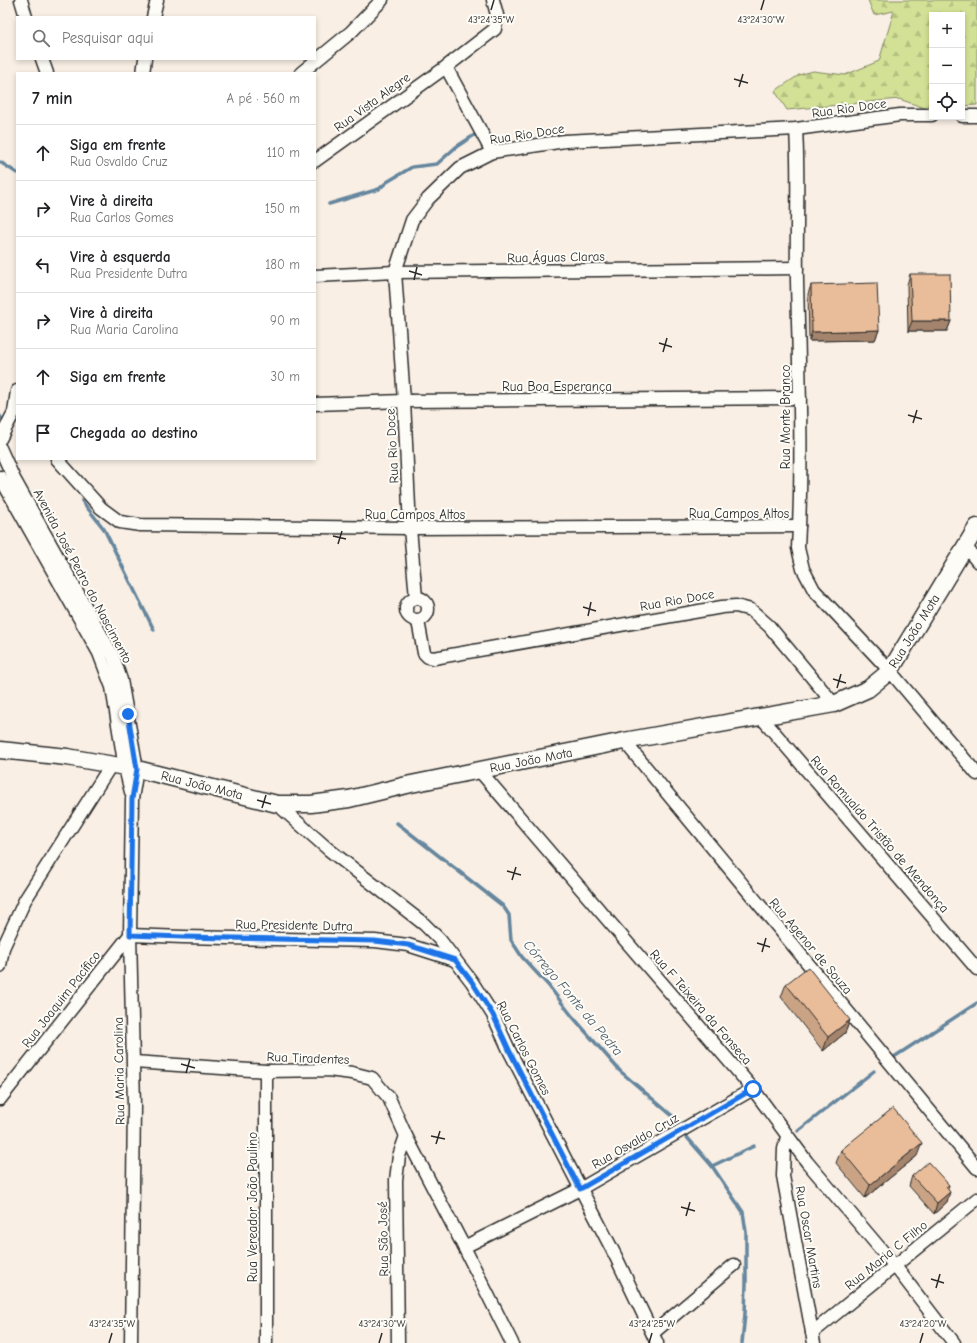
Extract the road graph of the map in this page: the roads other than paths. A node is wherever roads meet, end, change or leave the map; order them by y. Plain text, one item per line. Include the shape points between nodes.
1 (21, 0) edge
2 (157, 0) edge
3 (382, 0) edge
4 (493, 0) edge
5 (26, 16) edge
6 (153, 16) edge
7 (42, 60) edge
8 (145, 60) edge
9 (446, 67) junction
10 (47, 72) edge
11 (143, 72) edge
12 (302, 72) edge
13 (929, 115) edge
14 (965, 116) edge
15 (977, 116) edge
16 (796, 129) junction
17 (492, 152) junction
18 (316, 160) edge
19 (797, 268) junction
20 (395, 272) junction
21 (316, 276) edge
22 (800, 398) junction
23 (404, 401) junction
24 (316, 404) edge
25 (16, 413) edge
26 (0, 439) edge
27 (0, 448) edge
28 (58, 460) edge
29 (0, 477) edge
30 (799, 526) junction
31 (410, 528) junction
32 (977, 528) edge
33 (966, 547) junction
34 (977, 561) edge
35 (890, 671) junction
36 (834, 704) junction
37 (761, 717) junction
38 (624, 741) junction
39 (0, 750) edge
40 (124, 767) junction
41 (479, 770) junction
42 (977, 774) edge
43 (277, 804) junction
44 (130, 935) junction
45 (455, 960) junction
46 (0, 966) edge
47 (977, 969) edge
48 (134, 1062) junction
49 (266, 1071) junction
50 (753, 1089) junction
51 (0, 1099) edge
52 (406, 1136) junction
53 (787, 1137) junction
54 (977, 1168) edge
55 (580, 1189) junction
56 (977, 1199) edge
57 (464, 1247) junction
58 (734, 1265) dead end
59 (895, 1266) junction
60 (655, 1338) edge
61 (813, 1338) edge
62 (131, 1343) edge
63 (266, 1343) edge
64 (398, 1343) edge
65 (512, 1343) edge
66 (954, 1343) edge

1 - 5 street
2 - 6 street
3 - 12 street via 351,32
4 - 9 street, Rua Vista Alegre via 497,15 495,29
7 - 10 street
8 - 11 street
9 - 17 street
9 - 18 street, Rua Vista Alegre
13 - 16 street, Rua Rio Doce via 900,115
14 - 15 street
16 - 17 street, Rua Rio Doce via 565,141
16 - 19 street, Rua Monte Branco
17 - 20 street, Rua Rio Doce via 460,168 428,199 412,220
19 - 20 street, Rua Águas Claras
19 - 22 street, Rua Monte Branco
20 - 21 street, Rua Águas Claras
20 - 23 street, Rua Rio Doce
22 - 23 street, Rua Boa Esperança
22 - 30 street, Rua Monte Branco
23 - 24 street, Rua Boa Esperança
23 - 31 street, Rua Rio Doce
25 - 26 street
27 - 40 street, Avenida José Pedro do Nascimento via 14,479 113,656 121,680
28 - 31 street, Rua Campos Altos via 101,508 120,522 140,525
29 - 40 street, Avenida José Pedro do Nascimento via 99,653 112,687
30 - 31 street, Rua Campos Altos
30 - 35 street, Rua Monte Branco via 798,548 802,569 814,590
31 - 36 street, Rua Rio Doce via 416,598 424,600 428,608 426,616 418,621 424,653 428,657 434,658 722,606 736,606 751,610 769,626
32 - 33 main road, Rua João Mota
33 - 34 street
33 - 35 main road, Rua João Mota
35 - 36 main road, Rua João Mota via 868,688
35 - 42 street, Rua Monte Branco
36 - 37 main road, Rua João Mota
37 - 38 main road, Rua João Mota
37 - 47 street, Rua Romualdo Tristão de Mendonça
38 - 41 main road, Rua João Mota
38 - 54 street, Rua Agenor de Souza
39 - 40 main road, Rua João Mota via 67,757
40 - 43 main road, Rua João Mota
40 - 44 street, Rua Maria Carolina via 132,799
40 - 46 street via 25,900 3,948
41 - 43 main road, Rua João Mota via 331,802
41 - 50 street, Rua F Teixeira da Fonseca
43 - 45 street, Rua Carlos Gomes via 328,849 424,924
44 - 45 street, Rua Presidente Dutra via 375,941 408,945
44 - 48 street, Rua Maria Carolina
44 - 51 street, Rua Joaquim Pacífico
45 - 55 street, Rua Carlos Gomes via 493,1015
48 - 49 street, Rua Tiradentes
48 - 62 street, Rua Maria Carolina
49 - 52 street, Rua Tiradentes via 328,1070 372,1078 389,1098
49 - 63 street, Rua Vereador João Paulino
50 - 53 street, Rua F Teixeira da Fonseca
50 - 55 street, Rua Osvaldo Cruz
52 - 57 street, Rua Tiradentes
52 - 64 street, Rua São José via 399,1156 396,1180
53 - 59 street, Rua F Teixeira da Fonseca
53 - 61 street, Rua Oscar Martins via 783,1176
55 - 57 street, Rua Osvaldo Cruz
55 - 60 street, Rua Carlos Gomes
56 - 59 street, Rua Maria C Filho
57 - 65 street, Rua Tiradentes
58 - 60 street
59 - 61 street, Rua Maria C Filho
59 - 66 street, Rua F Teixeira da Fonseca

